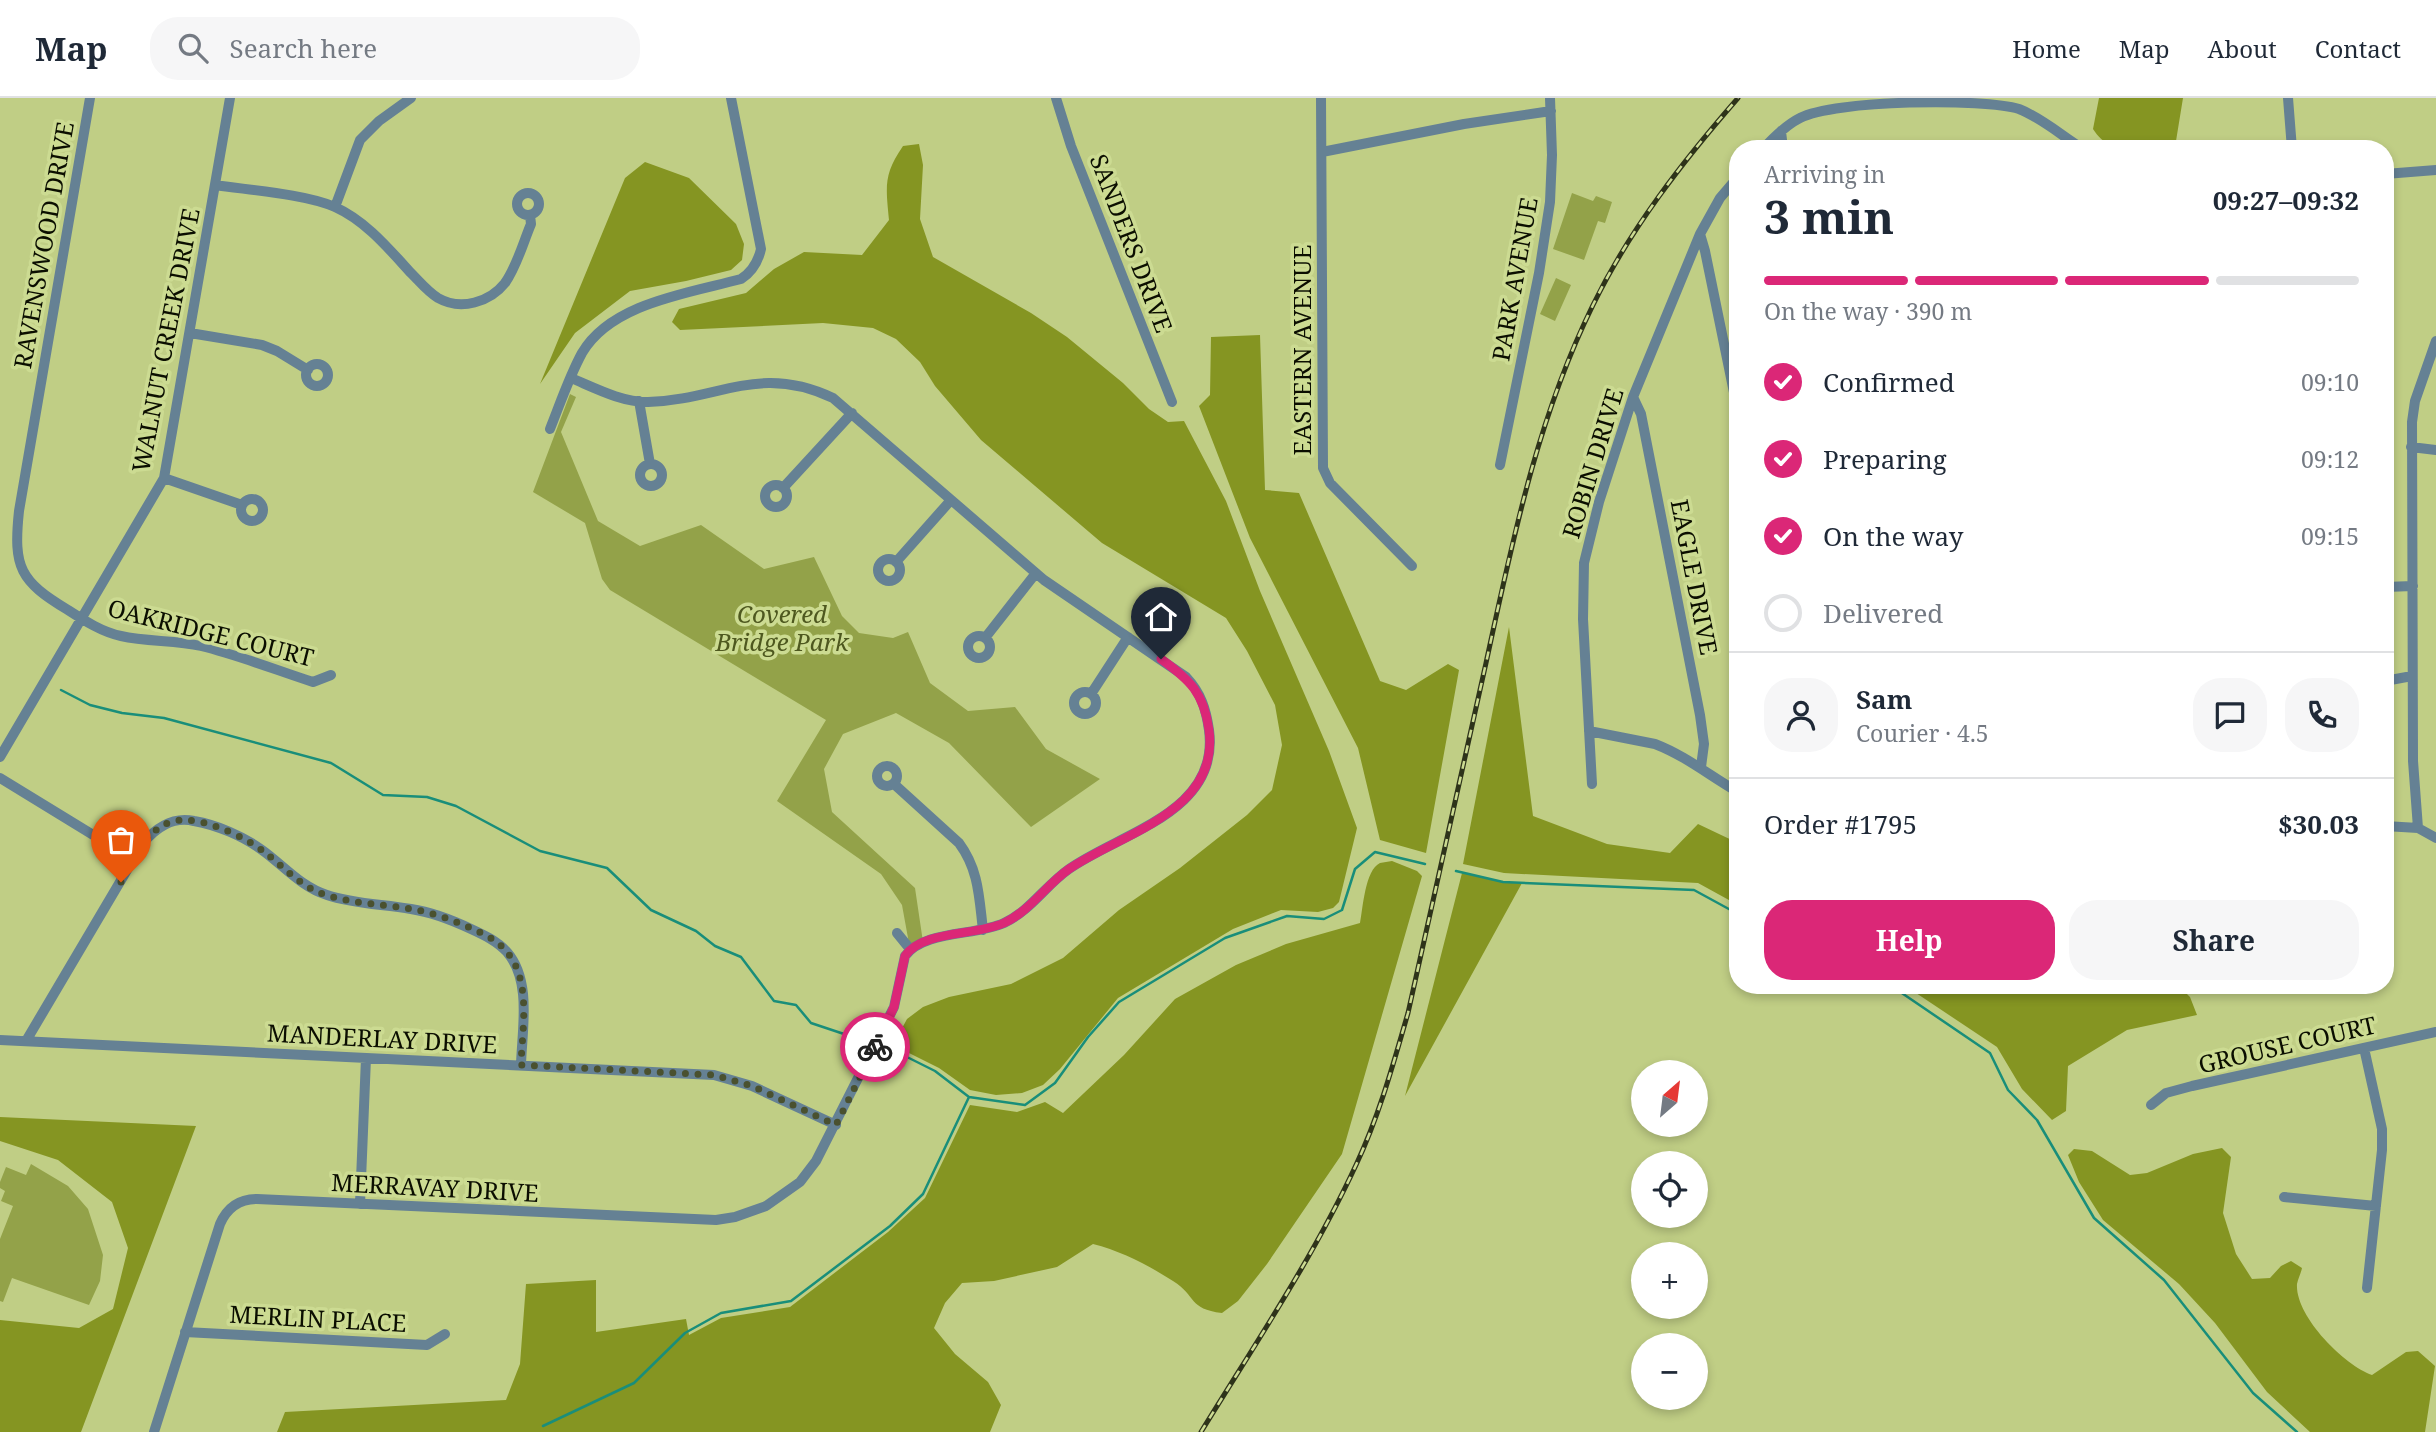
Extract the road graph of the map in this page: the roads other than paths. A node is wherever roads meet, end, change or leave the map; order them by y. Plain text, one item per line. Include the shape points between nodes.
1 (90, 98) edge
2 (230, 98) edge
3 (411, 98) edge
4 (731, 98) edge
5 (1056, 98) edge
6 (1321, 98) edge
7 (1550, 98) edge
8 (2288, 98) edge
9 (1550, 111) junction
10 (1781, 131) junction
11 (1772, 140) edge
12 (1782, 140) edge
13 (2069, 140) edge
14 (2291, 140) edge
15 (1322, 152) junction
16 (2436, 170) edge
17 (2394, 173) edge
18 (215, 185) junction
19 (1729, 188) edge
20 (335, 206) junction
21 (530, 215) dead end
22 (1700, 234) junction
23 (190, 333) junction
24 (2436, 341) edge
25 (1729, 368) edge
26 (308, 370) dead end
27 (570, 378) junction
28 (1633, 397) junction
29 (639, 401) junction
30 (1172, 402) dead end
31 (852, 413) junction
32 (550, 429) dead end
33 (2411, 447) junction
34 (2436, 450) edge
35 (650, 464) dead end
36 (1500, 465) dead end
37 (164, 478) junction
38 (783, 488) dead end
39 (951, 500) junction
40 (242, 505) dead end
41 (896, 562) dead end
42 (1412, 566) dead end
43 (1036, 573) junction
44 (2413, 586) junction
45 (2394, 587) edge
46 (83, 619) junction
47 (1128, 637) junction
48 (985, 638) dead end
49 (331, 675) dead end
50 (2412, 676) junction
51 (2394, 679) edge
52 (1091, 694) dead end
53 (1589, 731) junction
54 (0, 757) edge
55 (1701, 767) junction
56 (0, 778) edge
57 (894, 783) dead end
58 (1592, 784) dead end
59 (1729, 786) edge
60 (2394, 826) edge
61 (2418, 828) junction
62 (2436, 838) edge
63 (134, 860) junction
64 (983, 930) junction
65 (897, 933) dead end
66 (910, 949) junction
67 (2436, 1032) edge
68 (0, 1040) edge
69 (26, 1041) junction
70 (2364, 1048) junction
71 (366, 1058) junction
72 (521, 1065) junction
73 (2151, 1105) dead end
74 (836, 1125) junction
75 (2284, 1197) dead end
76 (360, 1204) junction
77 (2376, 1206) junction
78 (2367, 1288) dead end
79 (186, 1332) junction
80 (445, 1334) dead end
81 (154, 1432) edge

1 - 46 street, RAVENSWOOD DRIVE via 16,548 34,588
2 - 18 street, WALNUT CREEK DRIVE
3 - 20 street via 360,140
4 - 27 street via 761,249 755,266 741,279 635,310 614,321 587,346
5 - 30 street, SANDERS DRIVE
6 - 15 street, EASTERN AVENUE
7 - 9 street, PARK AVENUE
8 - 14 street
9 - 15 street
9 - 36 street, PARK AVENUE via 1550,202
10 - 11 street
10 - 12 street
10 - 13 street via 1800,117 1824,109 1981,102 2021,110
15 - 42 street, EASTERN AVENUE via 1323,468 1330,483
16 - 17 street
18 - 20 street
18 - 23 street, WALNUT CREEK DRIVE
19 - 22 street, ROBIN DRIVE
20 - 21 street via 372,232 429,292 461,304 483,300 506,282 531,224
22 - 25 street
22 - 28 street, ROBIN DRIVE
23 - 26 street via 262,345
23 - 37 street, WALNUT CREEK DRIVE
24 - 33 street via 2415,401
27 - 29 street
27 - 32 street
28 - 53 street, ROBIN DRIVE via 1584,562
28 - 55 street, EAGLE DRIVE via 1641,414 1700,715
29 - 31 street via 767,382 789,383 812,388
29 - 35 street
31 - 38 street
31 - 39 street
33 - 34 street
33 - 44 street
37 - 40 street
37 - 46 street, WALNUT CREEK DRIVE
39 - 41 street
39 - 43 street
43 - 47 street
43 - 48 street
44 - 45 street
44 - 50 street
46 - 49 street, OAKRIDGE COURT via 120,636 202,646 313,682
46 - 54 street, WALNUT CREEK DRIVE
47 - 52 street
47 - 64 street via 1180,672 1202,699 1210,747 1201,780 1170,812 1070,868 1011,919
50 - 51 street
50 - 61 street
53 - 55 street via 1655,744
53 - 58 street, ROBIN DRIVE
55 - 59 street
56 - 63 street
57 - 64 street via 968,855
60 - 61 street
61 - 62 street
63 - 69 street
63 - 72 street via 159,828 176,821 195,821 252,843 319,892 348,902 414,909 484,935 511,957 522,984
64 - 66 street
65 - 66 street
66 - 74 street, MERRAVAY DRIVE via 894,1007
67 - 70 street, GROUSE COURT
68 - 69 street, MANDERLAY DRIVE
69 - 71 street, MANDERLAY DRIVE
70 - 73 street, GROUSE COURT via 2166,1093
70 - 77 street via 2382,1129
71 - 72 street, MANDERLAY DRIVE
71 - 76 street
72 - 74 street, MANDERLAY DRIVE via 714,1075 752,1086
74 - 76 street, MERRAVAY DRIVE via 800,1182 766,1206 716,1220
75 - 77 street
76 - 79 street, MERRAVAY DRIVE via 247,1199 228,1210
77 - 78 street
79 - 80 street, MERLIN PLACE via 426,1345
79 - 81 street, MERRAVAY DRIVE

